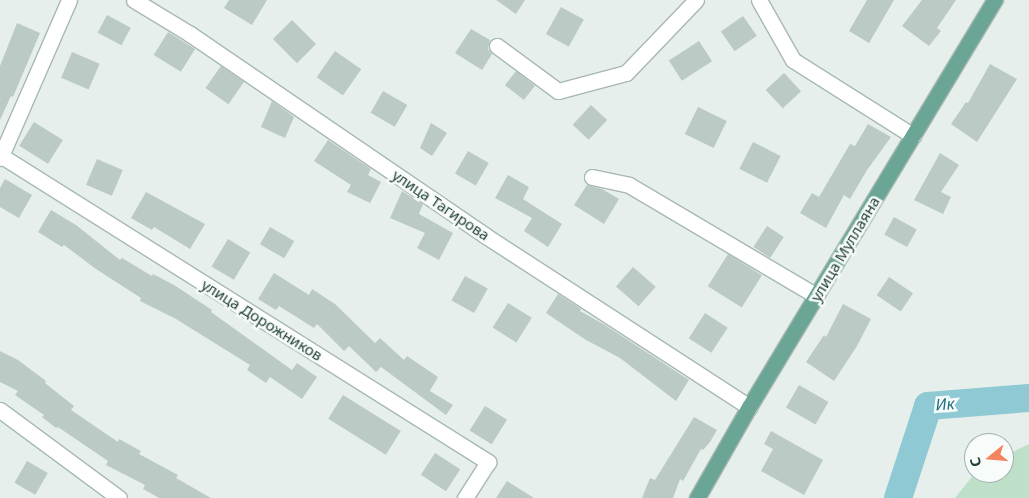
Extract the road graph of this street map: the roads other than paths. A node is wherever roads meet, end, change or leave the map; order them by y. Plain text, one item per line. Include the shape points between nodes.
1 (69, 0) edge
2 (134, 0) edge
3 (696, 0) edge
4 (759, 0) edge
5 (995, 0) edge
6 (497, 46) dead end
7 (913, 136) junction
8 (0, 156) edge
9 (592, 177) dead end
10 (817, 296) junction
11 (749, 407) junction
12 (0, 410) edge
13 (119, 498) edge
14 (465, 498) edge
15 (697, 498) edge

1 - 8 street
2 - 11 street, улица Тагирова via 190,34 486,236
3 - 6 street via 626,73 558,91
4 - 7 street via 793,60
5 - 7 main road, улица Муллаяна
7 - 10 main road, улица Муллаяна
8 - 14 street, улица Дорожников via 488,462
9 - 10 street via 629,185
10 - 11 main road, улица Муллаяна
11 - 15 main road, улица Муллаяна
12 - 13 street

